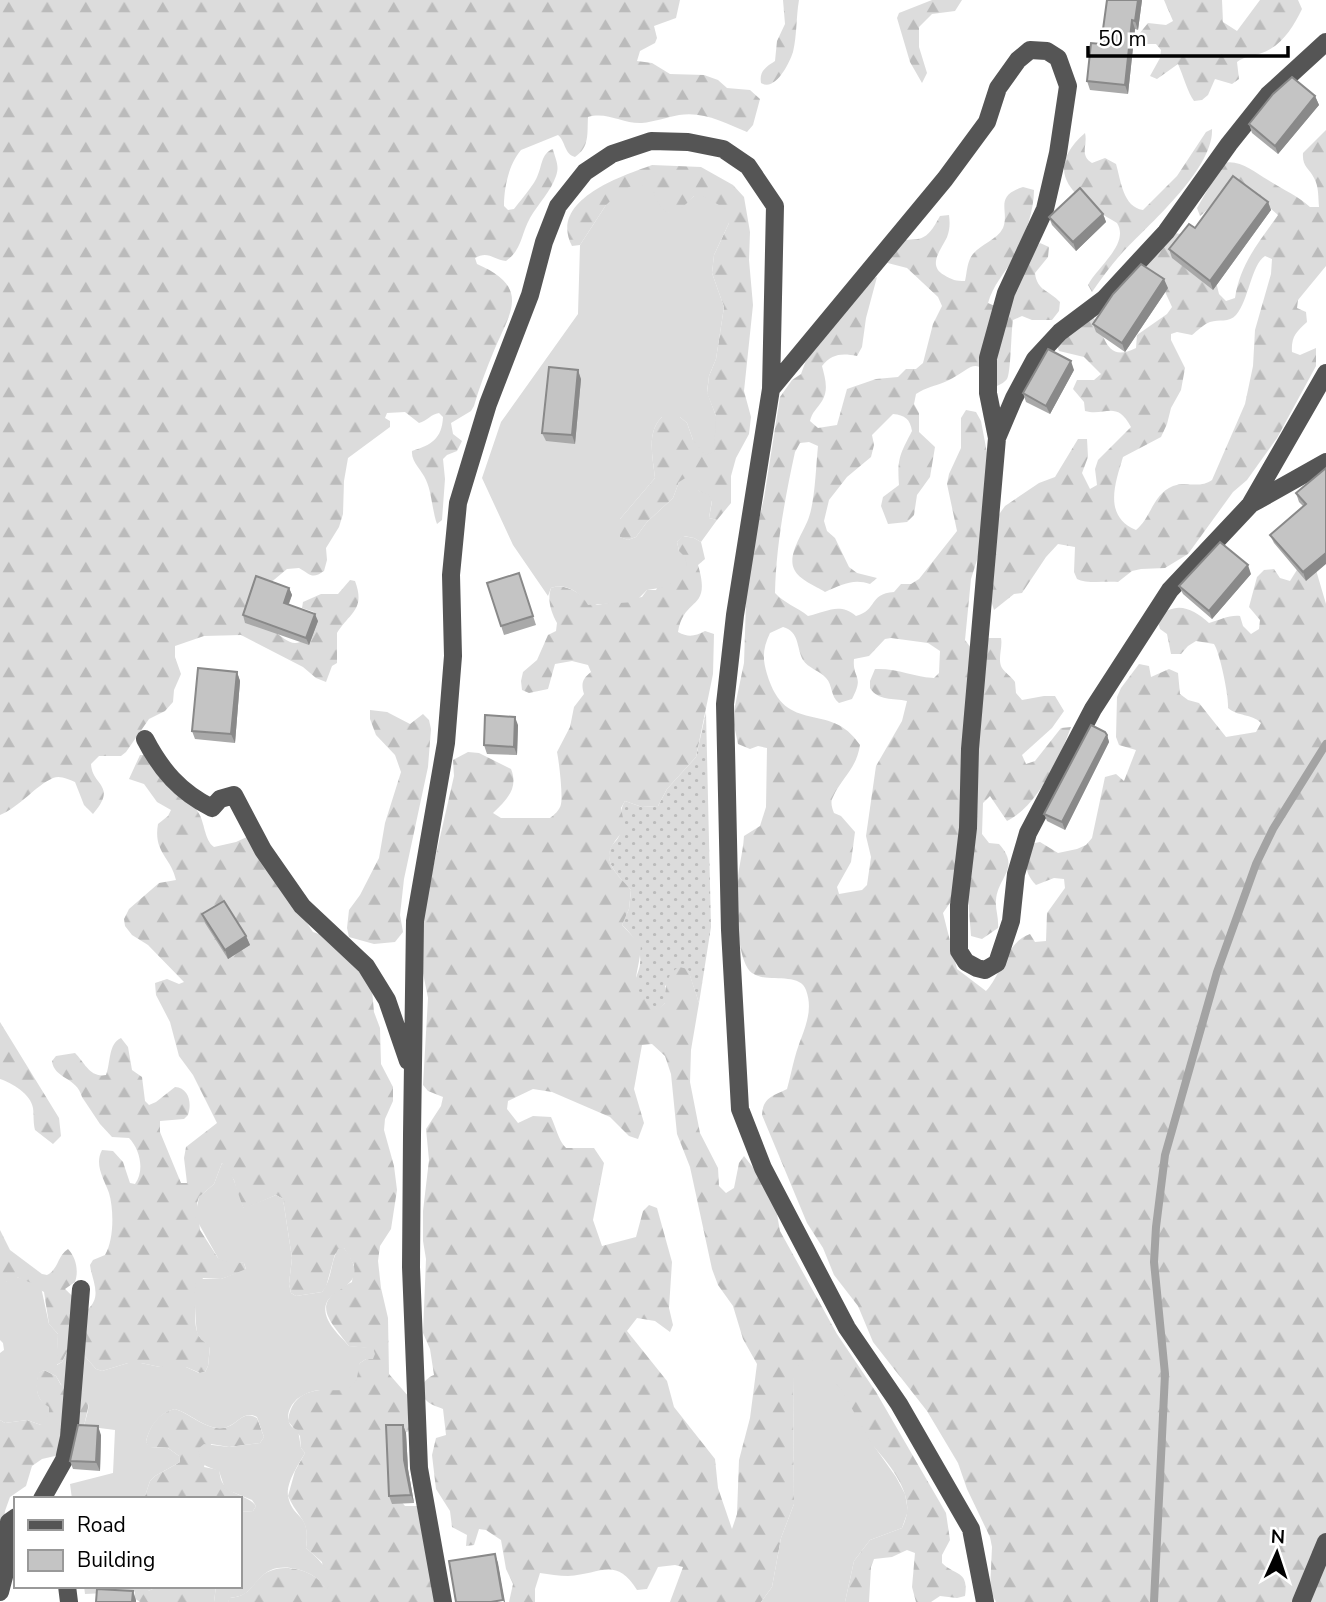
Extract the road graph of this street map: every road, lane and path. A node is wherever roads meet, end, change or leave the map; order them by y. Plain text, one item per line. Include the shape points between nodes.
1 (1326, 42) edge
2 (1326, 373) edge
3 (771, 389) junction
4 (997, 438) junction
5 (1326, 462) edge
6 (1250, 505) junction
7 (145, 739) dead end
8 (413, 1075) junction
9 (81, 1289) dead end
10 (43, 1497) edge
11 (14, 1518) edge
12 (1326, 1542) edge
13 (0, 1592) edge
14 (443, 1602) edge
15 (985, 1602) edge
16 (1301, 1602) edge

1 - 4 street via 1268,95 1166,232 1104,299 1059,332 1035,359
2 - 6 street
3 - 4 street via 946,179 987,122 998,88 1018,60 1030,51 1047,51 1058,58 1068,86 1045,209 1006,293 988,358 988,393
3 - 8 street via 775,205 748,166 723,149 651,141 612,155 585,172 558,206 544,242 458,503 446,743 415,921
3 - 15 street via 725,704 740,1109 763,1168 847,1328 899,1404 971,1529
4 - 6 street via 959,905 960,951 977,968 985,970 997,964 1011,921 1016,874 1028,833 1093,709 1170,590
5 - 6 street
7 - 8 street via 173,782 193,799 212,808 220,799 234,795 302,906 366,966 387,1000
8 - 14 street via 411,1267 419,1468
9 - 10 street via 69,1437 64,1460
11 - 13 street via 9,1522
12 - 16 street

